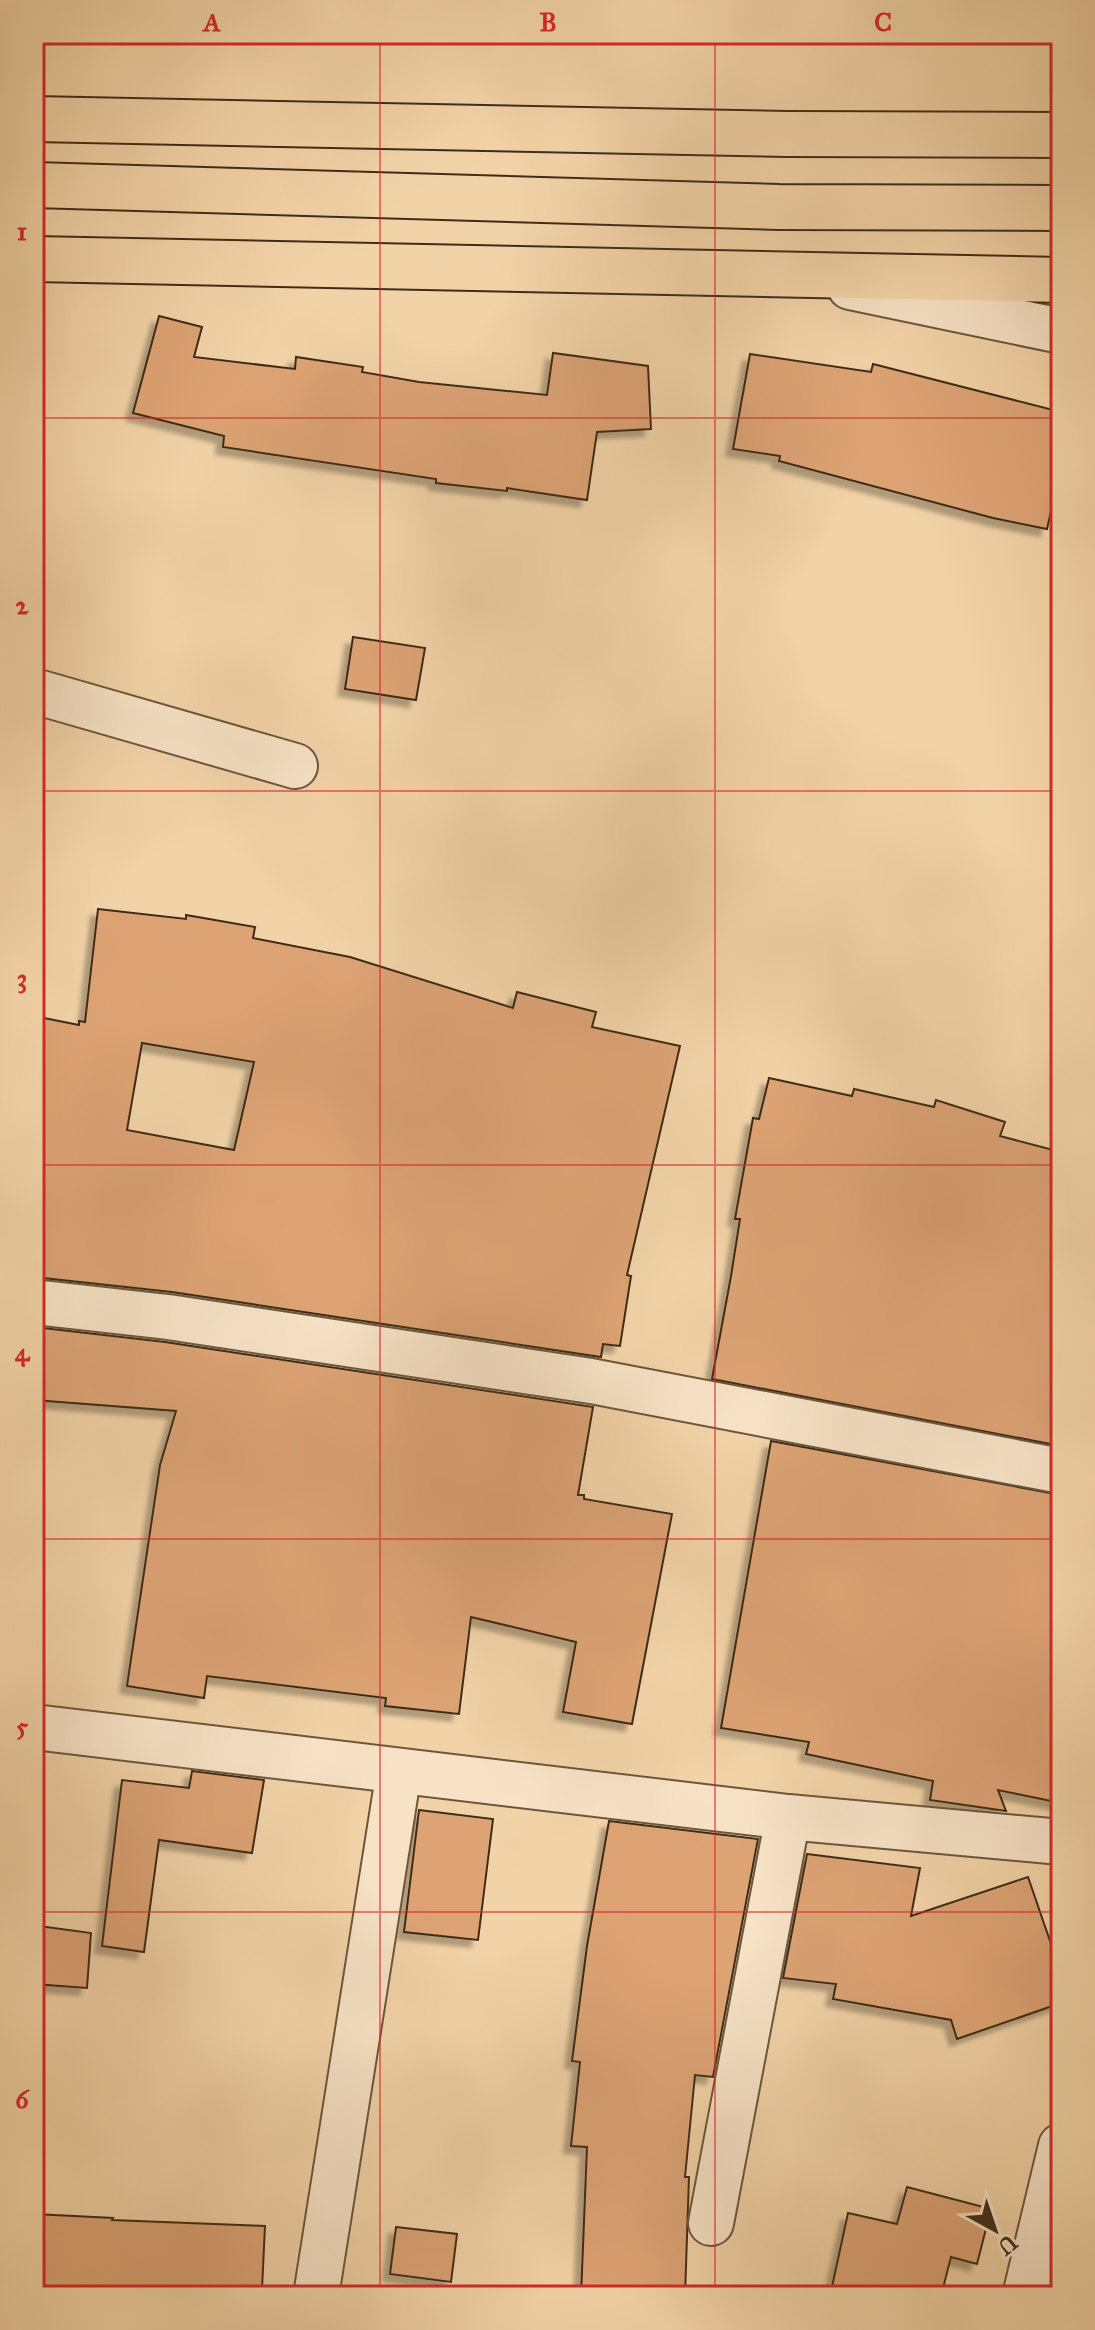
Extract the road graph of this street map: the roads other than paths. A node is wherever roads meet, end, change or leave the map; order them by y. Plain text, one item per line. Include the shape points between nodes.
1 (34, 119) edge
2 (1061, 135) edge
3 (34, 185) edge
4 (1061, 208) edge
5 (34, 259) edge
6 (789, 274) junction
7 (1061, 280) edge
8 (1061, 331) edge
9 (34, 691) edge
10 (295, 766) dead end
11 (34, 1302) edge
12 (1061, 1471) edge
13 (34, 1727) edge
14 (399, 1771) junction
15 (788, 1817) junction
16 (1061, 1842) edge
17 (1061, 2146) edge
18 (711, 2223) dead end
19 (316, 2296) edge
20 (1025, 2296) edge

1 - 2 highway
3 - 4 highway via 779,207
5 - 6 highway
6 - 7 highway
6 - 8 street
9 - 10 street
11 - 12 street via 591,1381
13 - 14 street
14 - 15 street
14 - 19 street
15 - 16 street
15 - 18 street
17 - 20 street

